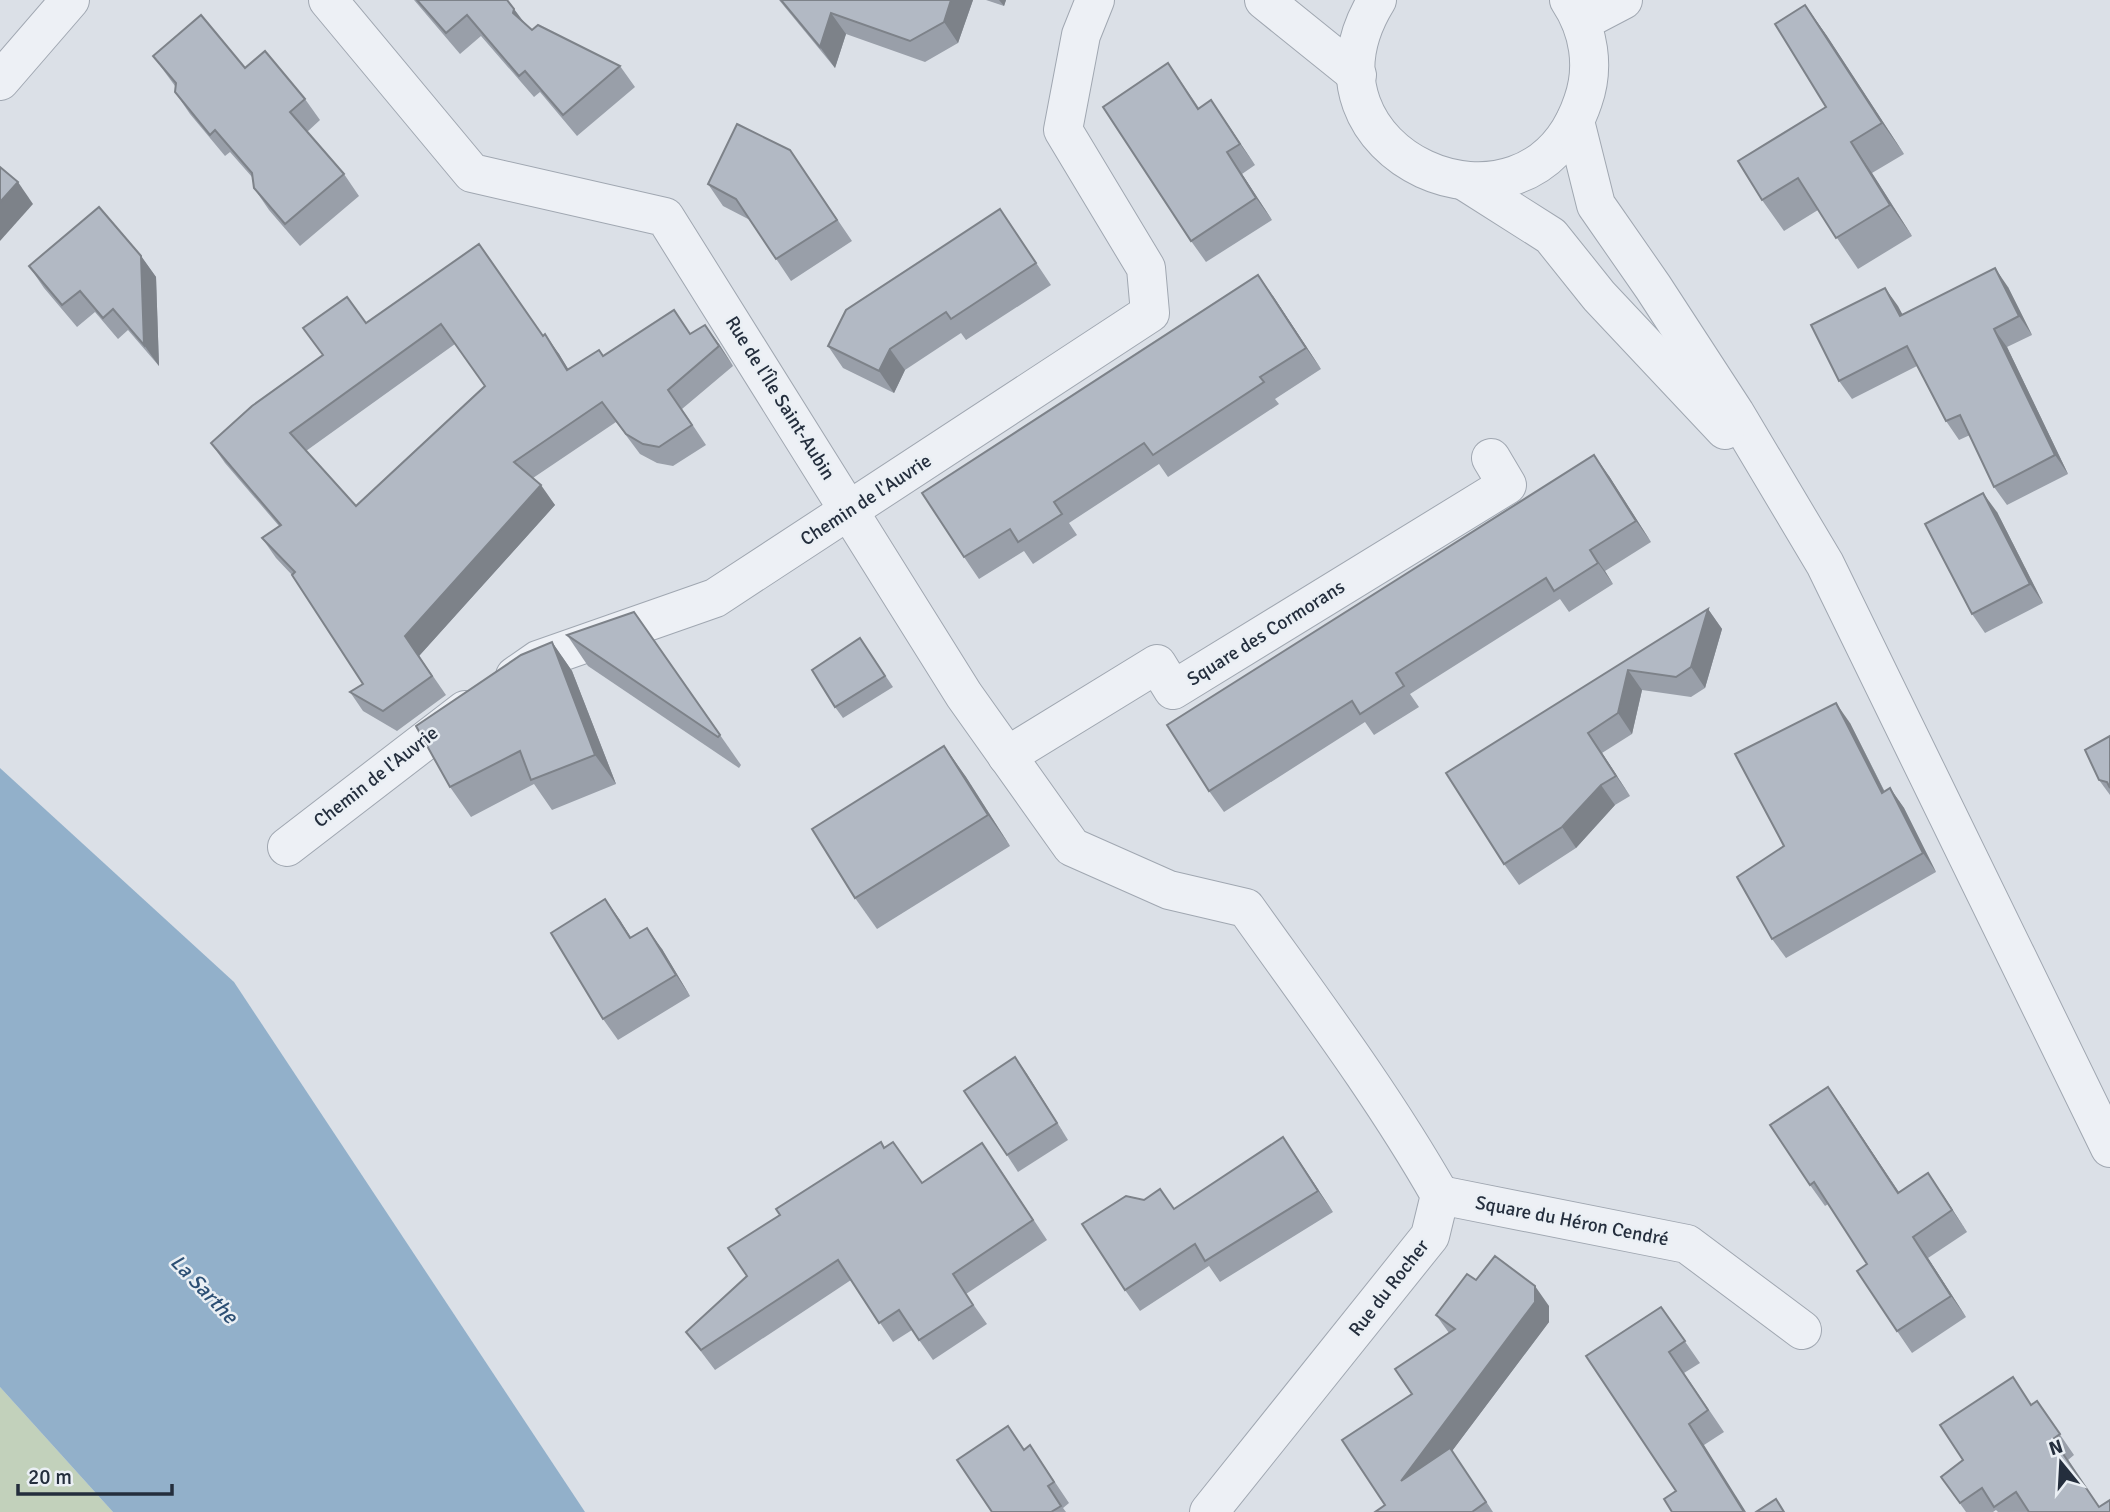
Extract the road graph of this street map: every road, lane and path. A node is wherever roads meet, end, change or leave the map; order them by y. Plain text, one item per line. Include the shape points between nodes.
1 (70, 0) edge
2 (328, 0) edge
3 (1095, 0) edge
4 (1264, 0) edge
5 (1377, 0) edge
6 (1623, 0) edge
7 (1575, 11) edge
8 (1356, 75) junction
9 (0, 81) edge
10 (1575, 121) junction
11 (1466, 182) junction
12 (1491, 458) dead end
13 (1780, 488) junction
14 (850, 511) junction
15 (1007, 755) junction
16 (287, 847) dead end
17 (2110, 1148) edge
18 (1440, 1195) junction
19 (1802, 1330) dead end
20 (1209, 1512) edge

1 - 9 street
2 - 14 street, Rue de l'Île Saint-Aubin via 472,173 665,217
3 - 14 street, Chemin de l'Auvrie via 1081,35 1063,130 1146,268 1150,313
4 - 8 street
5 - 8 street via 1361,33
6 - 7 street
7 - 10 street via 1587,39 1589,72
8 - 11 street via 1368,115 1391,148 1418,168
10 - 11 street via 1536,163 1502,178
10 - 13 street via 1596,205
11 - 13 street via 1551,236 1599,296
12 - 15 street, Square des Cormorans via 1507,485 1173,690 1157,664
13 - 17 street via 1825,564
14 - 15 street, Rue de l'Île Saint-Aubin via 964,695
14 - 16 street, Chemin de l'Auvrie via 715,598 538,660 431,732
15 - 18 street, Rue de l'Île Saint-Aubin via 1072,847 1169,890 1246,908 1342,1043
18 - 19 street, Square du Héron Cendré via 1687,1244
18 - 20 street, Rue du Rocher via 1430,1236

